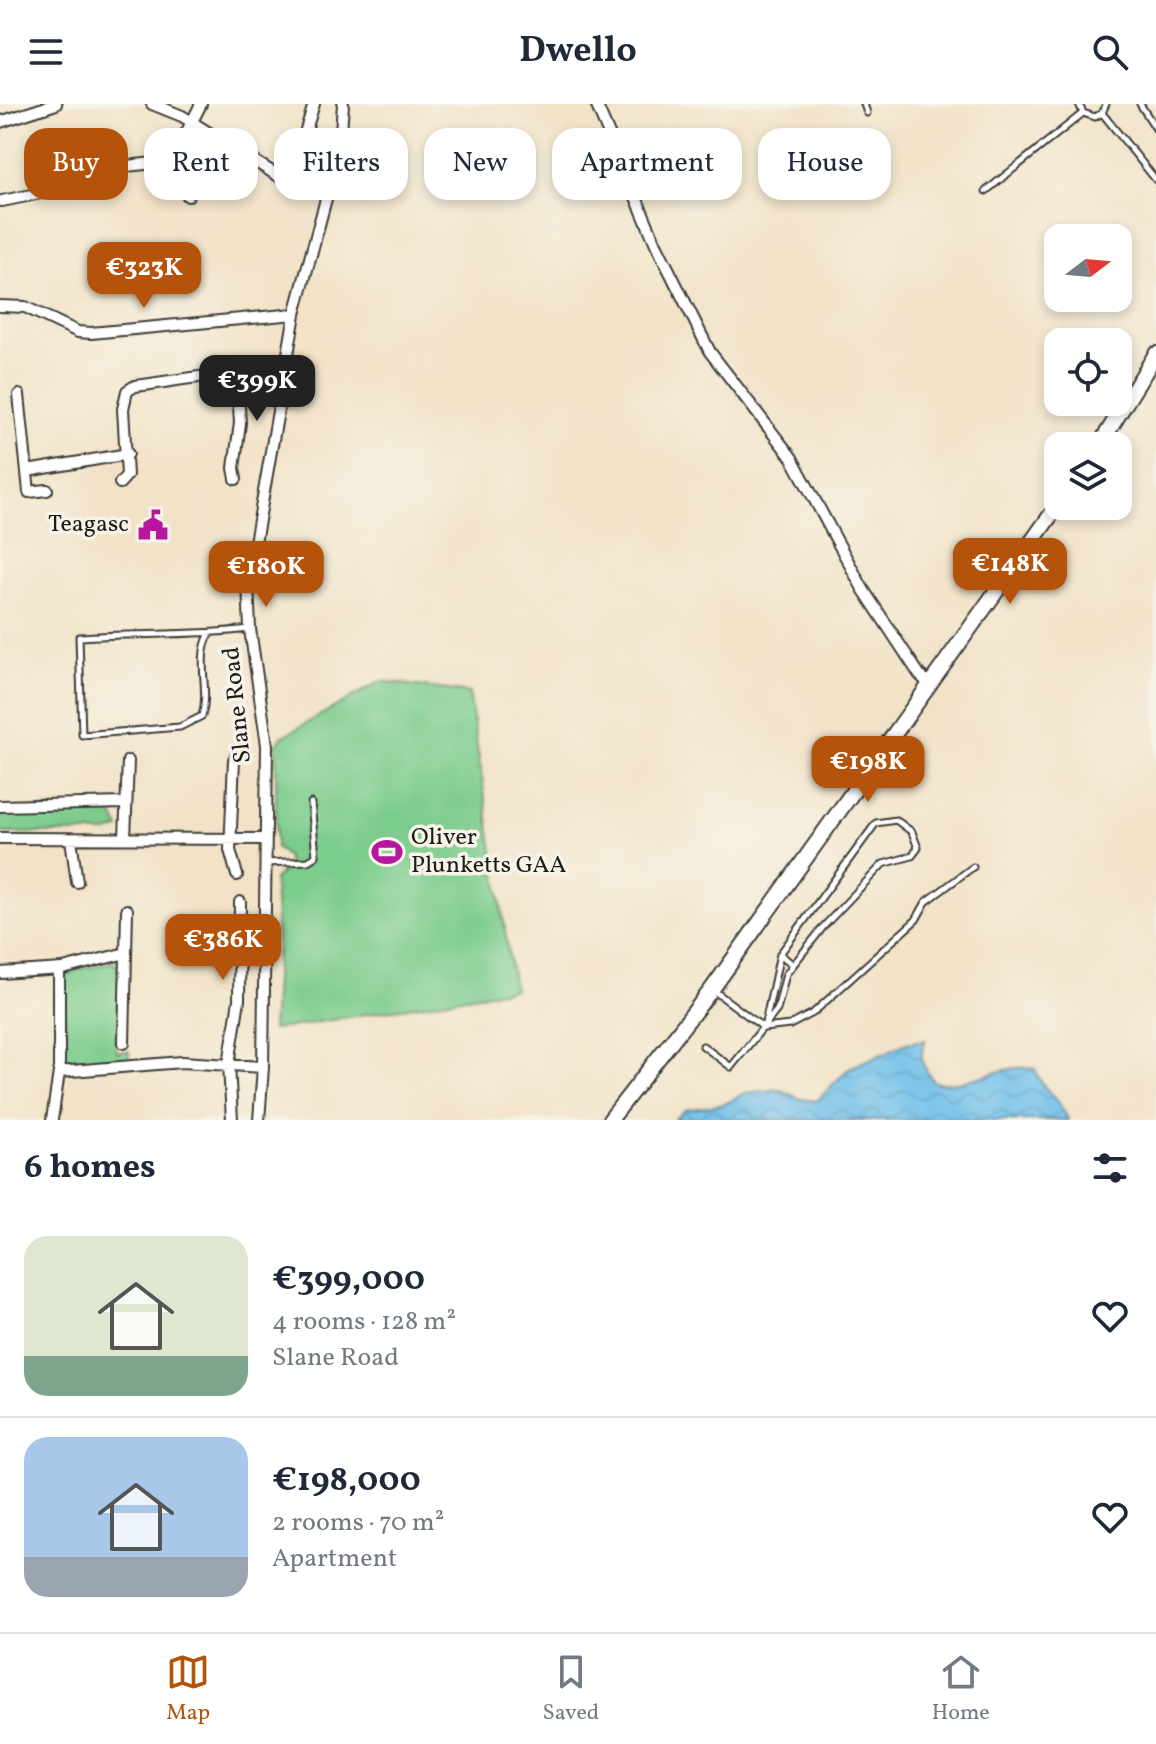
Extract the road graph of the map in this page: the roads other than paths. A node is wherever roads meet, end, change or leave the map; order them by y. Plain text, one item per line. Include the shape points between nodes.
1 (56, 104) edge
2 (152, 104) edge
3 (201, 104) edge
4 (314, 104) edge
5 (343, 104) edge
6 (596, 104) edge
7 (864, 104) edge
8 (1079, 104) edge
9 (1106, 104) edge
10 (1140, 104) edge
11 (867, 113) dead end
12 (1083, 113) junction
13 (1102, 113) junction
14 (186, 120) junction
15 (0, 122) edge
16 (183, 128) edge
17 (307, 128) edge
18 (341, 128) edge
19 (1156, 129) edge
20 (144, 164) edge
21 (274, 173) edge
22 (1156, 180) edge
23 (986, 191) dead end
24 (327, 200) edge
25 (2, 201) edge
26 (0, 306) edge
27 (295, 314) junction
28 (1156, 354) edge
29 (237, 374) junction
30 (285, 378) junction
31 (19, 395) dead end
32 (1108, 432) edge
33 (128, 454) junction
34 (27, 471) junction
35 (236, 479) dead end
36 (120, 483) dead end
37 (47, 490) dead end
38 (1047, 520) edge
39 (250, 629) junction
40 (209, 635) junction
41 (930, 685) junction
42 (240, 748) dead end
43 (128, 761) dead end
44 (125, 803) junction
45 (311, 803) dead end
46 (0, 806) edge
47 (0, 838) edge
48 (125, 838) junction
49 (71, 839) junction
50 (265, 839) junction
51 (231, 840) junction
52 (265, 863) junction
53 (973, 867) dead end
54 (237, 875) dead end
55 (77, 882) dead end
56 (240, 902) dead end
57 (127, 910) dead end
58 (126, 953) junction
59 (780, 954) junction
60 (792, 964) junction
61 (59, 969) junction
62 (0, 973) edge
63 (712, 989) junction
64 (764, 1028) junction
65 (124, 1043) dead end
66 (703, 1046) dead end
67 (229, 1064) junction
68 (263, 1067) junction
69 (59, 1072) junction
70 (52, 1120) edge
71 (232, 1120) edge
72 (259, 1120) edge
73 (610, 1120) edge

1 - 15 street
2 - 14 street
3 - 14 street
4 - 17 street
5 - 18 street, Slane Road
6 - 41 street via 710,352 792,458 863,589
7 - 11 lane
8 - 12 lane
9 - 13 lane
10 - 19 lane
12 - 13 lane
12 - 23 lane
13 - 22 lane
14 - 16 street
14 - 21 street
20 - 25 street via 63,173 51,191
24 - 27 street, Slane Road
26 - 27 street via 25,307 91,333
27 - 30 street, Slane Road
28 - 32 main road
29 - 30 street
29 - 33 street via 127,391 123,409
29 - 35 street
30 - 39 street, Slane Road via 252,551
31 - 34 street
33 - 34 street
33 - 36 street via 127,475
34 - 37 street via 29,492
38 - 41 main road
39 - 40 lane
39 - 50 street, Slane Road via 266,730
40 - 40 lane via 203,656 202,716 180,727 82,735 79,637 190,631
41 - 63 main road
42 - 51 street via 234,760
43 - 44 street
44 - 46 street
44 - 48 street
45 - 52 lane via 316,856
47 - 49 street
48 - 49 street
48 - 51 street
49 - 55 street
50 - 51 street
50 - 52 street, Slane Road
51 - 54 street
52 - 68 street, Slane Road
53 - 64 lane via 926,902 916,920 813,1013 790,1025
56 - 67 street via 239,1000
57 - 58 street
58 - 61 street
58 - 65 street
59 - 60 lane
59 - 60 lane via 876,823 889,818 912,832 918,848 912,856 883,864
59 - 64 lane
60 - 64 lane via 777,1010
61 - 62 street
61 - 69 street
63 - 64 lane
63 - 73 main road
64 - 66 lane via 731,1067
67 - 68 street
67 - 69 street via 182,1062
67 - 71 street
68 - 72 street, Slane Road
69 - 70 street

